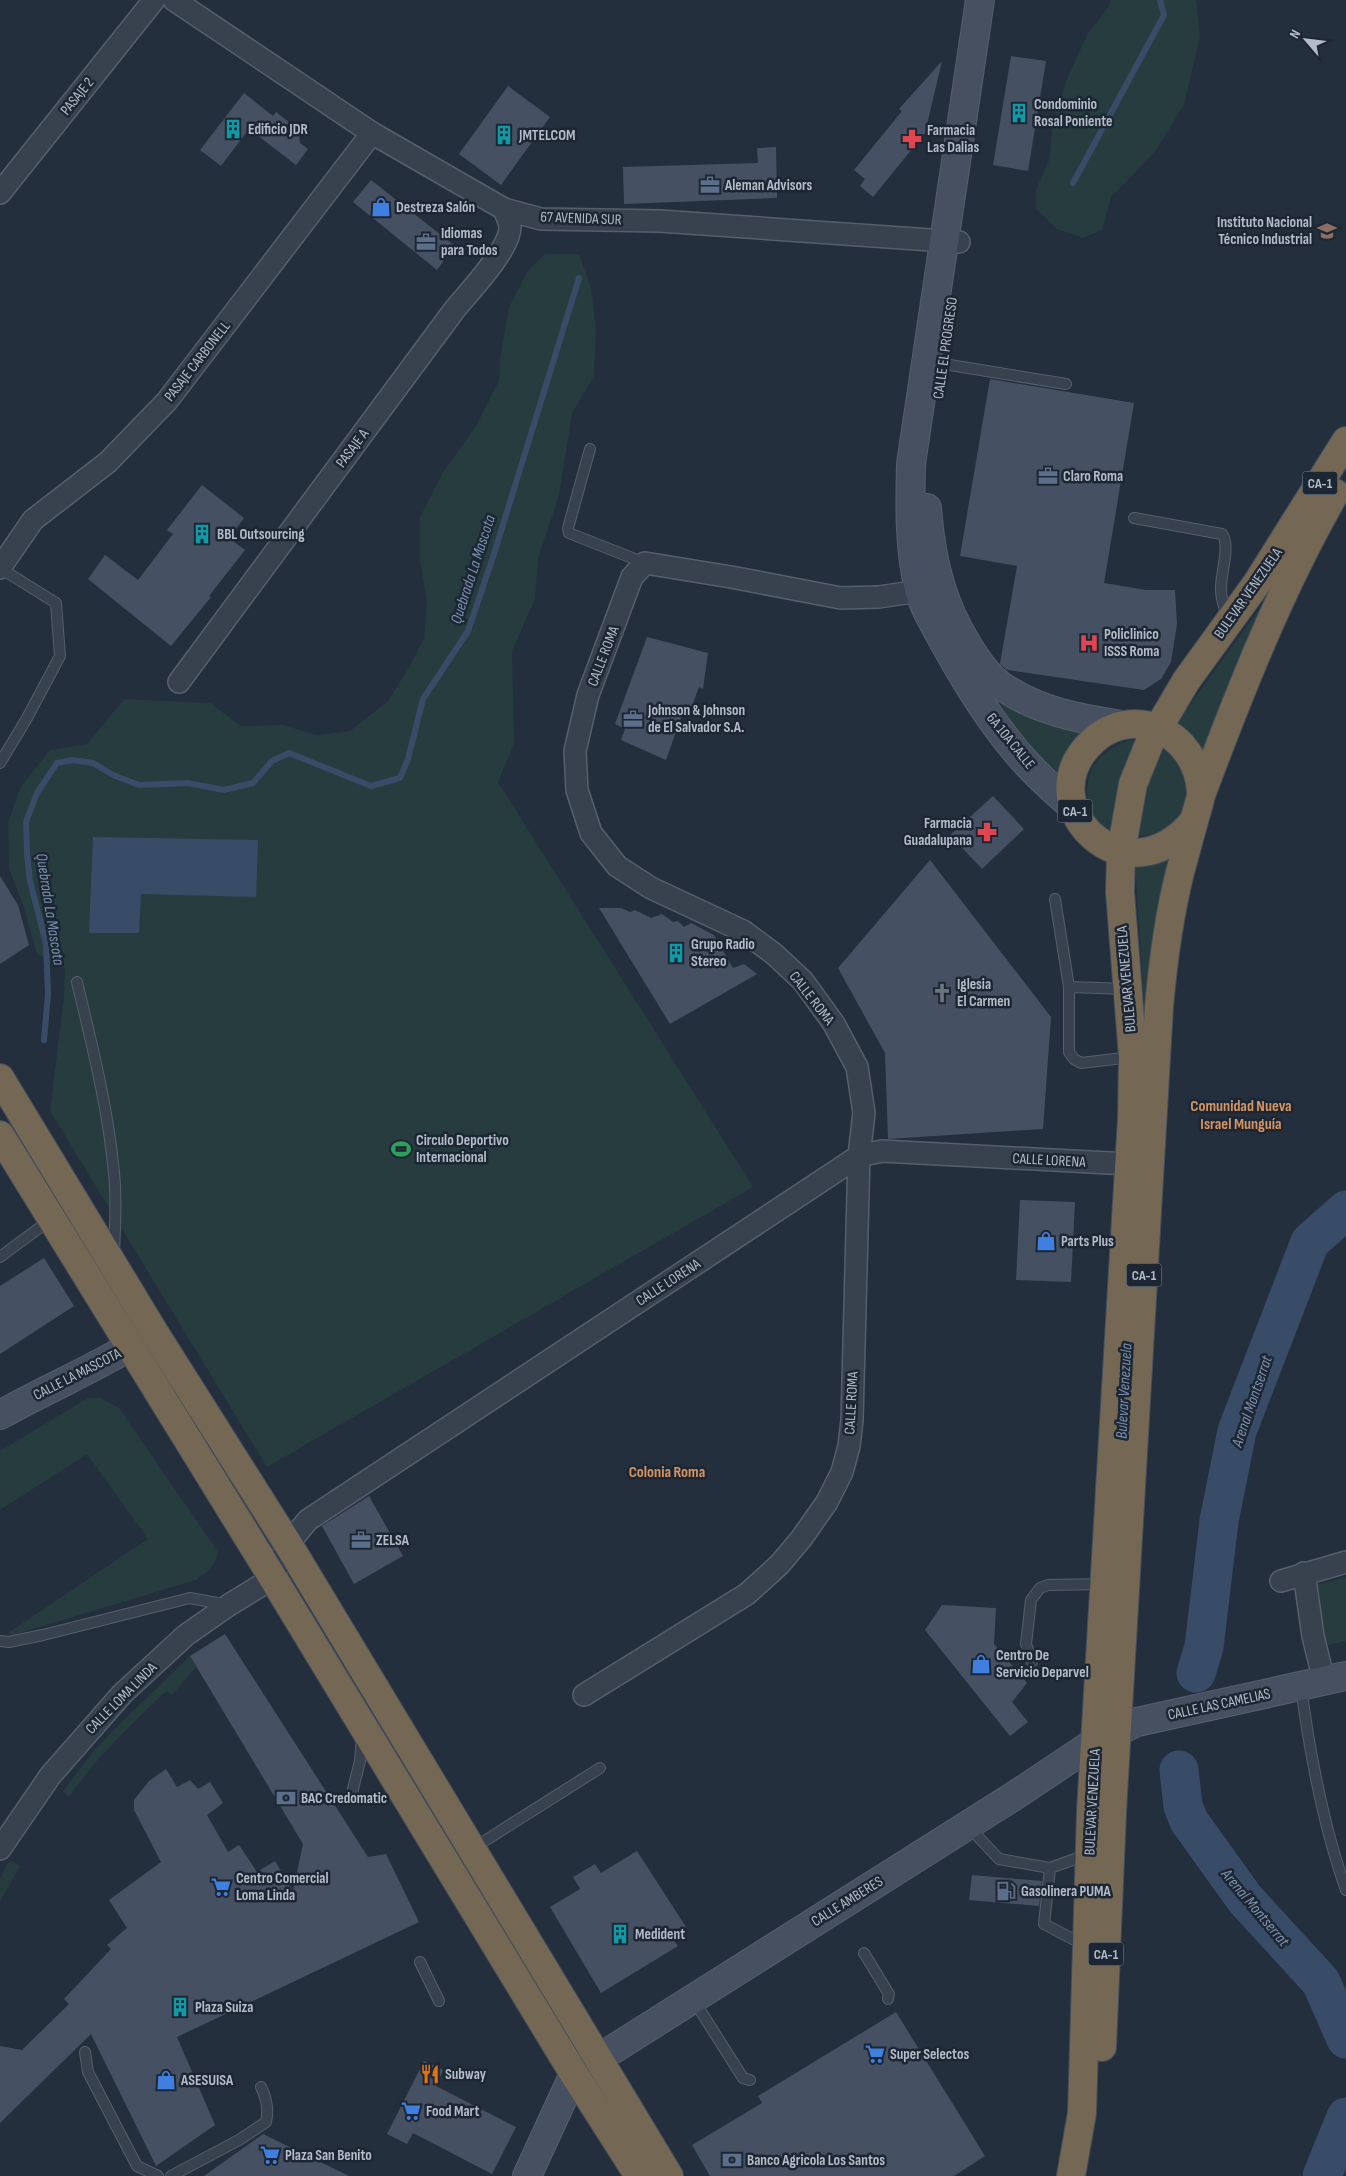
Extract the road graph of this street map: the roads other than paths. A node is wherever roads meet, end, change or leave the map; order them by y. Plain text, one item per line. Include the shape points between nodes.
1 (154, 0) edge
2 (174, 0) edge
3 (980, 0) edge
4 (993, 0) edge
5 (372, 133) junction
6 (1, 190) edge
7 (504, 209) junction
8 (951, 242) junction
9 (944, 364) junction
10 (1066, 384) dead end
11 (1346, 442) edge
12 (590, 449) dead end
13 (1346, 474) edge
14 (1134, 518) dead end
15 (645, 563) junction
16 (0, 568) edge
17 (930, 589) junction
18 (1228, 621) junction
19 (957, 667) joint
20 (179, 682) dead end
21 (996, 682) joint
22 (1122, 725) junction
23 (1158, 728) junction
24 (0, 763) edge
25 (1201, 795) junction
26 (1074, 808) junction
27 (1194, 821) junction
28 (1122, 852) junction
29 (1055, 899) dead end
30 (77, 982) dead end
31 (1069, 987) junction
32 (1128, 989) junction
33 (1133, 1057) junction
34 (0, 1078) edge
35 (0, 1135) edge
36 (859, 1156) junction
37 (1128, 1164) junction
38 (51, 1219) junction
39 (0, 1257) edge
40 (114, 1264) junction
41 (154, 1332) junction
42 (130, 1348) junction
43 (0, 1415) edge
44 (288, 1544) junction
45 (1346, 1562) edge
46 (1304, 1573) junction
47 (273, 1578) junction
48 (1281, 1581) dead end
49 (1105, 1584) junction
50 (229, 1605) junction
51 (0, 1641) edge
52 (1032, 1662) dead end
53 (1324, 1681) edge
54 (584, 1695) dead end
55 (356, 1714) junction
56 (1106, 1737) junction
57 (600, 1768) dead end
58 (352, 1793) dead end
59 (968, 1826) junction
60 (0, 1849) edge
61 (472, 1849) junction
62 (1090, 1854) junction
63 (1050, 1868) junction
64 (1346, 1890) edge
65 (1086, 1946) junction
66 (864, 1953) dead end
67 (420, 1962) dead end
68 (692, 1998) junction
69 (888, 1999) dead end
70 (439, 2001) dead end
71 (85, 2052) dead end
72 (597, 2059) junction
73 (574, 2074) junction
74 (750, 2080) dead end
75 (261, 2087) dead end
76 (158, 2176) edge
77 (171, 2176) edge
78 (527, 2176) edge
79 (639, 2176) edge
80 (669, 2176) edge
81 (1071, 2176) edge
82 (1087, 2176) edge

1 - 6 street, PASAJE 2
2 - 5 street, 67 AVENIDA SUR
3 - 8 street, CALLE EL PROGRESO
4 - 8 street, CALLE EL PROGRESO
5 - 7 street, 67 AVENIDA SUR
5 - 16 street, PASAJE CARBONELL via 167,401 108,462 33,520
7 - 8 street, 67 AVENIDA SUR via 541,219 660,221
7 - 20 street, PASAJE A via 510,227 507,240 488,269
8 - 9 street, CALLE EL PROGRESO
8 - 17 street, CALLE EL PROGRESO via 911,464 909,512 912,552
9 - 10 lane
9 - 17 street, CALLE EL PROGRESO via 926,504
11 - 18 highway, BULEVAR VENEZUELA / CA-1 via 1257,583
12 - 15 lane via 569,533
13 - 25 highway, BULEVAR VENEZUELA / CA-1 via 1287,583 1247,672
14 - 18 lane via 1222,534 1226,538 1221,590
15 - 17 street via 841,598 879,597
15 - 36 street, CALLE ROMA via 632,577 588,695 575,751 577,790 591,833 616,866 651,888 743,931 803,981 834,1024 857,1068 864,1113
16 - 24 lane via 56,603 60,656
17 - 19 street, CALLE EL PROGRESO via 931,618
17 - 21 street, CALLE EL PROGRESO via 984,670
18 - 23 highway, BULEVAR VENEZUELA / CA-1
19 - 26 street, 6A 10A CALLE via 997,728 1030,767
21 - 22 street, 6A 10A CALLE via 1039,707 1085,720
22 - 23 highway, CA-1 via 1142,724
22 - 26 highway, CA-1 via 1102,734 1080,757 1071,788
23 - 25 highway, CA-1 via 1181,743 1190,755 1196,767
23 - 28 highway, BULEVAR VENEZUELA / CA-1 via 1133,784
25 - 27 highway, CA-1
26 - 28 highway, CA-1 via 1093,837
27 - 28 highway, CA-1 via 1168,844 1145,852
27 - 56 highway, BULEVAR VENEZUELA / CA-1 via 1170,920 1159,1006
28 - 32 highway, BULEVAR VENEZUELA / CA-1 via 1120,892
29 - 31 lane
30 - 40 lane via 104,1097 111,1146
31 - 32 lane
31 - 33 lane via 1069,1052 1074,1059 1081,1063
32 - 33 highway, BULEVAR VENEZUELA / CA-1
33 - 37 highway, BULEVAR VENEZUELA / CA-1
34 - 40 highway
35 - 38 highway
36 - 37 street, CALLE LORENA via 882,1151
36 - 44 street, CALLE LORENA via 308,1520
36 - 54 street, CALLE ROMA via 852,1420 842,1472 827,1502 779,1565 747,1594
37 - 49 highway, BULEVAR VENEZUELA / CA-1
38 - 39 lane
38 - 42 highway
40 - 41 highway
41 - 42 street, CALLE LA MASCOTA
41 - 44 highway
42 - 43 street, CALLE LA MASCOTA
42 - 47 highway
44 - 47 street, CALLE LORENA
44 - 61 highway
45 - 46 street
46 - 48 street
46 - 53 street via 1313,1636
47 - 50 street, CALLE LOMA LINDA
47 - 55 highway
49 - 52 lane via 1048,1585 1040,1588 1031,1600 1028,1623 1026,1644
49 - 56 highway, BULEVAR VENEZUELA / CA-1
50 - 51 lane via 190,1598 43,1635
50 - 60 street, CALLE LOMA LINDA via 186,1635 116,1700 50,1776
53 - 56 street, CALLE LAS CAMELIAS via 1137,1722
53 - 64 lane via 1305,1720 1332,1851
55 - 58 lane via 363,1739
55 - 73 highway
56 - 59 street, CALLE AMBERES
56 - 62 highway, BULEVAR VENEZUELA / CA-1
56 - 82 highway, BULEVAR VENEZUELA / CA-1 via 1098,2113
57 - 61 lane
59 - 63 lane via 999,1859
59 - 68 street, CALLE AMBERES
61 - 72 highway
62 - 63 lane
62 - 65 highway, BULEVAR VENEZUELA / CA-1
63 - 65 lane via 1044,1924
65 - 81 highway, BULEVAR VENEZUELA / CA-1 via 1082,2113
66 - 69 lane via 890,1994
67 - 70 lane
68 - 72 street, CALLE AMBERES
68 - 74 lane via 743,2078
71 - 76 lane via 88,2072 137,2166
72 - 73 street, CALLE AMBERES
72 - 80 highway
73 - 78 street
73 - 79 highway
75 - 77 lane via 266,2098 266,2122

